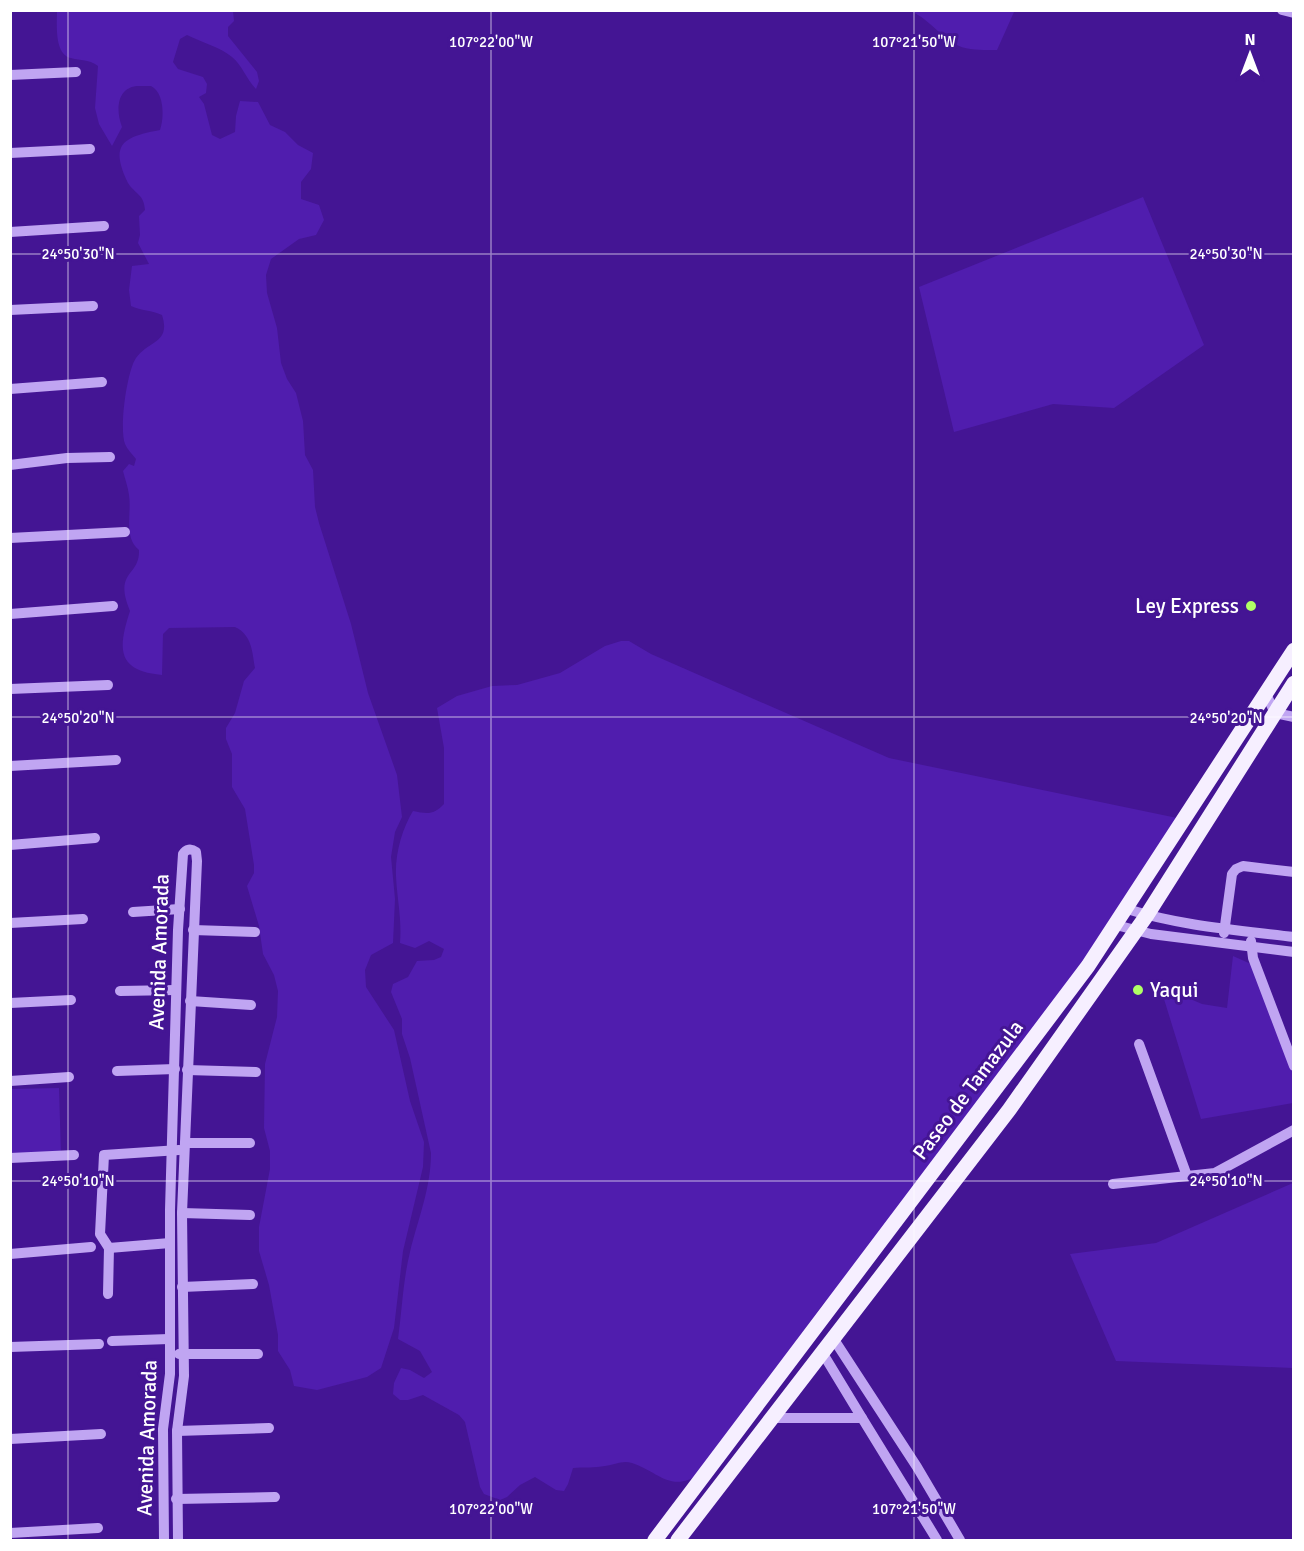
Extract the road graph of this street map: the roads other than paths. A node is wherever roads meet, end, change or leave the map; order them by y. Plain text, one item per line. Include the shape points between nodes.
1 (1282, 10) edge
2 (1293, 13) edge
3 (76, 72) dead end
4 (10, 75) edge
5 (90, 149) dead end
6 (10, 153) edge
7 (104, 226) dead end
8 (10, 232) edge
9 (93, 306) dead end
10 (10, 310) edge
11 (102, 382) dead end
12 (10, 388) edge
13 (110, 457) dead end
14 (10, 465) edge
15 (125, 532) dead end
16 (10, 537) edge
17 (113, 606) dead end
18 (10, 614) edge
19 (1293, 650) edge
20 (1293, 683) edge
21 (108, 685) dead end
22 (10, 689) edge
23 (1266, 694) junction
24 (1275, 713) junction
25 (1293, 717) edge
26 (117, 760) dead end
27 (10, 766) edge
28 (95, 838) dead end
29 (10, 845) edge
30 (1293, 872) edge
31 (180, 909) junction
32 (1126, 909) junction
33 (133, 912) dead end
34 (1147, 915) junction
35 (83, 919) dead end
36 (10, 923) edge
37 (1116, 925) junction
38 (1225, 928) junction
39 (193, 930) junction
40 (1136, 930) junction
41 (255, 932) dead end
42 (1252, 932) junction
43 (1293, 937) edge
44 (1224, 943) junction
45 (178, 946) junction
46 (192, 947) junction
47 (1251, 947) junction
48 (1293, 952) edge
49 (176, 990) junction
50 (120, 991) dead end
51 (71, 1000) dead end
52 (190, 1000) junction
53 (10, 1003) edge
54 (251, 1005) dead end
55 (1139, 1044) dead end
56 (1293, 1066) edge
57 (175, 1070) junction
58 (188, 1070) junction
59 (117, 1071) dead end
60 (256, 1072) dead end
61 (69, 1077) dead end
62 (10, 1081) edge
63 (1293, 1130) edge
64 (250, 1143) dead end
65 (185, 1146) junction
66 (172, 1151) junction
67 (74, 1155) dead end
68 (10, 1158) edge
69 (1187, 1176) junction
70 (1113, 1184) dead end
71 (182, 1213) junction
72 (250, 1215) dead end
73 (170, 1243) junction
74 (91, 1247) dead end
75 (109, 1248) junction
76 (10, 1254) edge
77 (253, 1284) dead end
78 (182, 1287) junction
79 (108, 1294) dead end
80 (833, 1338) junction
81 (169, 1339) junction
82 (112, 1341) dead end
83 (99, 1344) dead end
84 (10, 1347) edge
85 (822, 1352) junction
86 (169, 1354) junction
87 (183, 1354) junction
88 (258, 1354) dead end
89 (771, 1418) junction
90 (862, 1418) junction
91 (269, 1428) dead end
92 (177, 1431) junction
93 (101, 1434) dead end
94 (10, 1439) edge
95 (275, 1497) dead end
96 (177, 1499) junction
97 (164, 1524) junction
98 (177, 1524) junction
99 (951, 1526) junction
100 (98, 1528) dead end
101 (10, 1533) edge
102 (935, 1538) edge
103 (164, 1540) edge
104 (178, 1540) edge
105 (655, 1540) edge
106 (678, 1540) edge
107 (960, 1540) edge

1 - 2 street
3 - 4 street
5 - 6 street
7 - 8 street
9 - 10 street
11 - 12 street
13 - 14 street
15 - 16 street
17 - 18 street
19 - 23 main road, Paseo de Tamazula
20 - 24 main road, Paseo de Tamazula
21 - 22 street
23 - 24 street
23 - 32 main road, Paseo de Tamazula
24 - 25 street
24 - 34 main road, Paseo de Tamazula
26 - 27 street
28 - 29 street
30 - 38 street via 1243,866 1236,869 1232,874
31 - 33 street
31 - 39 street, Avenida Amorada via 183,854 191,849 196,852 197,861
31 - 45 street, Avenida Amorada
32 - 34 street
32 - 37 main road, Paseo de Tamazula
34 - 38 street
34 - 40 main road, Paseo de Tamazula
35 - 36 street
37 - 40 street
37 - 105 main road, Paseo de Tamazula
38 - 42 street
38 - 44 street
39 - 41 street
39 - 46 street, Avenida Amorada
40 - 44 street
40 - 80 main road, Paseo de Tamazula via 1009,1110
42 - 43 street
42 - 47 street
44 - 47 street
45 - 46 street
45 - 49 street, Avenida Amorada
46 - 52 street, Avenida Amorada
47 - 48 street
47 - 56 street
49 - 50 street
49 - 57 street, Avenida Amorada
51 - 53 street
52 - 54 street
52 - 58 street, Avenida Amorada
55 - 69 street
57 - 59 street
57 - 66 street, Avenida Amorada
58 - 60 street
58 - 65 street, Avenida Amorada
61 - 62 street
63 - 69 street via 1219,1171
64 - 65 street
65 - 66 street
65 - 71 street, Avenida Amorada
66 - 73 street, Avenida Amorada
66 - 75 street via 104,1155 100,1234
67 - 68 street
69 - 70 street
71 - 72 street
71 - 78 street, Avenida Amorada
73 - 75 street
73 - 81 street, Avenida Amorada
74 - 76 street
75 - 79 street
77 - 78 street
78 - 87 street, Avenida Amorada
80 - 85 main road, Paseo de Tamazula
80 - 99 street
81 - 82 street
81 - 86 street, Avenida Amorada
83 - 84 street
85 - 89 main road, Paseo de Tamazula
85 - 90 street
86 - 87 street
86 - 97 street, Avenida Amorada via 163,1429
87 - 88 street
87 - 92 street, Avenida Amorada
89 - 90 street
89 - 106 main road, Paseo de Tamazula
90 - 102 street
91 - 92 street
92 - 96 street, Avenida Amorada
93 - 94 street
95 - 96 street
96 - 98 street, Avenida Amorada
97 - 98 street
97 - 103 street, Avenida Amorada
98 - 104 street, Avenida Amorada
99 - 102 street
99 - 107 street
100 - 101 street

